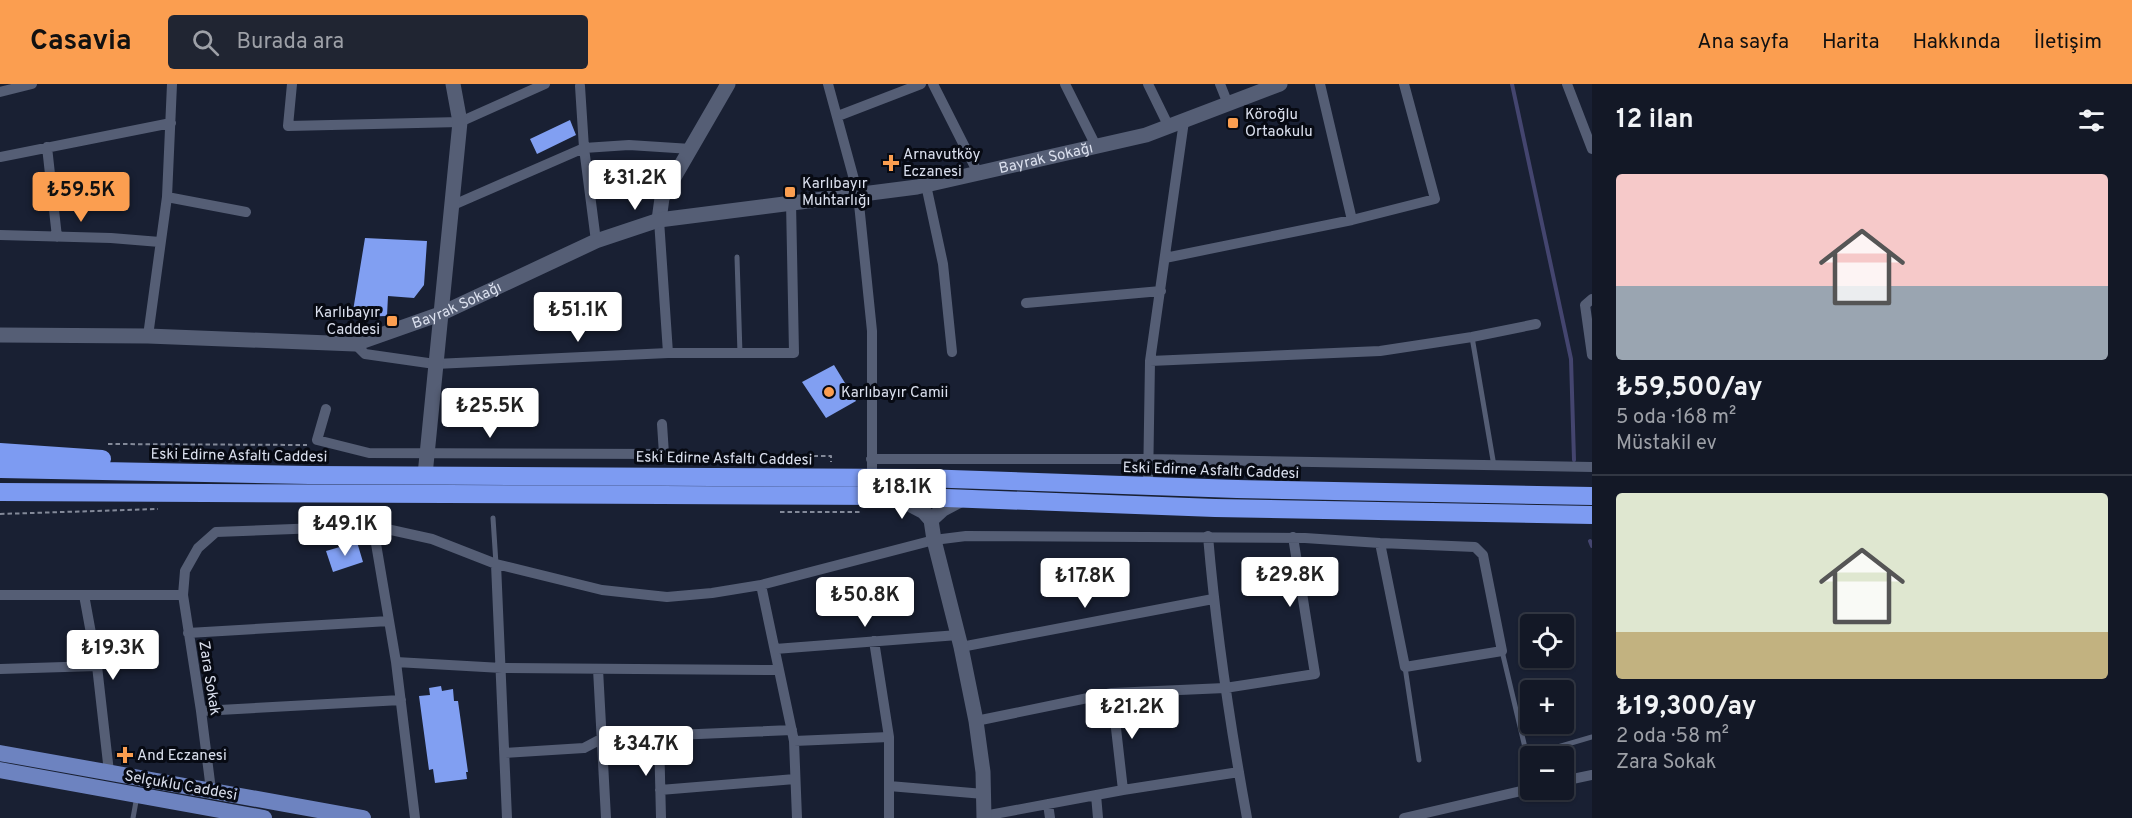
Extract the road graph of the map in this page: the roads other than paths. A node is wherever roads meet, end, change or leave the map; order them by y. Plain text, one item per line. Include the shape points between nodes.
1 (32, 84) edge
2 (172, 84) edge
3 (292, 84) edge
4 (453, 84) edge
5 (545, 84) edge
6 (728, 84) edge
7 (828, 84) edge
8 (921, 84) edge
9 (933, 84) edge
10 (1065, 84) edge
11 (1148, 84) edge
12 (1220, 84) edge
13 (1280, 84) edge
14 (1320, 84) edge
15 (1404, 84) edge
16 (1567, 84) edge
17 (582, 85) edge
18 (0, 92) edge
19 (1228, 104) junction
20 (838, 116) junction
21 (1184, 121) junction
22 (460, 122) junction
23 (171, 123) junction
24 (1169, 127) junction
25 (1096, 146) junction
26 (47, 147) junction
27 (584, 148) junction
28 (691, 149) junction
29 (1592, 149) edge
30 (0, 157) edge
31 (978, 173) junction
32 (926, 185) junction
33 (858, 194) junction
34 (167, 196) junction
35 (791, 202) junction
36 (451, 206) junction
37 (246, 212) dead end
38 (659, 220) junction
39 (1352, 220) junction
40 (0, 235) edge
41 (57, 237) junction
42 (596, 241) junction
43 (160, 242) junction
44 (737, 257) dead end
45 (1166, 258) junction
46 (1161, 291) junction
47 (1592, 299) edge
48 (1026, 303) dead end
49 (440, 314) junction
50 (1536, 324) dead end
51 (0, 334) edge
52 (148, 336) junction
53 (1472, 337) junction
54 (355, 344) junction
55 (952, 352) dead end
56 (668, 353) junction
57 (740, 354) junction
58 (1592, 355) edge
59 (1150, 362) junction
60 (435, 364) junction
61 (326, 409) dead end
62 (662, 424) dead end
63 (0, 452) edge
64 (427, 453) junction
65 (1149, 459) junction
66 (1494, 466) junction
67 (1592, 467) edge
68 (871, 468) junction
69 (0, 469) edge
70 (189, 472) junction
71 (425, 475) junction
72 (1148, 486) junction
73 (0, 492) edge
74 (157, 494) junction
75 (894, 496) junction
76 (1592, 496) edge
77 (962, 499) junction
78 (0, 505) edge
79 (1592, 515) edge
80 (493, 518) dead end
81 (932, 520) junction
82 (373, 526) junction
83 (1208, 536) junction
84 (1293, 537) junction
85 (934, 540) junction
86 (1380, 543) junction
87 (496, 564) junction
88 (761, 585) junction
89 (0, 594) edge
90 (84, 594) junction
91 (183, 595) junction
92 (1213, 599) junction
93 (389, 621) junction
94 (188, 633) junction
95 (874, 641) junction
96 (960, 641) junction
97 (775, 649) junction
98 (1502, 651) junction
99 (396, 662) junction
100 (97, 666) junction
101 (1405, 667) junction
102 (502, 668) junction
103 (0, 669) edge
104 (598, 669) junction
105 (778, 670) junction
106 (1225, 688) junction
107 (1112, 693) junction
108 (400, 700) junction
109 (201, 711) junction
110 (976, 722) junction
111 (659, 735) junction
112 (793, 736) junction
113 (889, 737) junction
114 (1592, 737) edge
115 (603, 738) junction
116 (0, 753) edge
117 (505, 753) junction
118 (1419, 760) dead end
119 (0, 770) edge
120 (109, 772) junction
121 (1239, 772) junction
122 (1592, 775) edge
123 (140, 778) junction
124 (795, 778) junction
125 (1574, 779) edge
126 (889, 786) junction
127 (211, 790) junction
128 (660, 790) junction
129 (1123, 790) junction
130 (1520, 791) edge
131 (984, 794) junction
132 (137, 795) junction
133 (1096, 795) junction
134 (1048, 804) junction
135 (984, 817) edge
136 (133, 818) edge
137 (264, 818) edge
138 (363, 818) edge
139 (415, 818) edge
140 (507, 818) edge
141 (606, 818) edge
142 (661, 818) edge
143 (797, 818) edge
144 (889, 818) edge
145 (1050, 818) edge
146 (1098, 818) edge
147 (1247, 818) edge
148 (1404, 818) edge

1 - 18 street
2 - 23 street
3 - 22 street via 288,126
4 - 22 main road
5 - 22 street
6 - 28 main road
7 - 20 street
8 - 20 street
9 - 31 street
10 - 25 street
11 - 24 street
12 - 19 street
13 - 19 main road, Bayrak Sokağı
14 - 39 street
15 - 39 street via 1435,199
16 - 29 street
17 - 27 street
19 - 21 main road, Bayrak Sokağı
20 - 33 street
21 - 24 main road, Bayrak Sokağı
21 - 45 street
22 - 36 main road
23 - 26 street
23 - 34 street
24 - 25 main road, Bayrak Sokağı
25 - 31 main road, Bayrak Sokağı
26 - 30 street
26 - 41 street
27 - 28 street via 629,145
27 - 36 street
27 - 42 street
28 - 38 main road via 662,198
31 - 32 main road, Bayrak Sokağı
32 - 33 main road, Bayrak Sokağı
32 - 55 street via 943,264
33 - 35 main road, Bayrak Sokağı
33 - 68 street via 872,331
34 - 37 street
34 - 43 street
35 - 38 main road, Bayrak Sokağı
35 - 57 street via 794,353
36 - 49 main road
38 - 42 main road, Bayrak Sokağı
38 - 56 street
39 - 45 street
40 - 41 street
41 - 43 street
42 - 49 main road, Bayrak Sokağı
43 - 52 street
44 - 57 lane
45 - 46 street
46 - 48 street
46 - 59 street
47 - 58 street via 1586,305
49 - 54 main road, Bayrak Sokağı
49 - 60 main road
50 - 53 street
51 - 52 main road, Bayrak Sokağı
52 - 54 main road, Bayrak Sokağı
53 - 59 street via 1380,351
53 - 66 lane
54 - 60 street via 365,354
56 - 57 street
56 - 60 street
59 - 65 street
60 - 64 main road
61 - 64 street, Eski Edirne Asfaltı Caddesi via 317,440 369,453
62 - 64 street, Eski Edirne Asfaltı Caddesi via 664,454
63 - 70 highway via 127,461
64 - 71 main road
65 - 66 street, Eski Edirne Asfaltı Caddesi
65 - 68 street, Eski Edirne Asfaltı Caddesi
65 - 72 street
66 - 67 street, Eski Edirne Asfaltı Caddesi
68 - 71 highway, Eski Edirne Asfaltı Caddesi
68 - 72 highway, Eski Edirne Asfaltı Caddesi
69 - 70 highway, Eski Edirne Asfaltı Caddesi
70 - 71 highway, Eski Edirne Asfaltı Caddesi
72 - 76 highway, Eski Edirne Asfaltı Caddesi
73 - 74 highway
74 - 75 highway
74 - 78 highway via 95,506
75 - 77 highway
75 - 81 main road
77 - 79 highway
77 - 81 main road
80 - 87 lane
81 - 85 main road
82 - 87 street via 432,539
82 - 91 street, Zara Sokak via 216,531 198,548 185,571
82 - 93 street
83 - 84 street
83 - 85 street via 966,536
83 - 92 street
84 - 86 street
84 - 106 street via 1315,674
85 - 88 street
85 - 96 main road
86 - 98 street via 1475,547 1483,555
86 - 101 street
87 - 88 street via 602,590 667,597
87 - 102 street
88 - 97 street
89 - 90 street
90 - 91 street
90 - 100 street
91 - 94 street, Zara Sokak
92 - 96 street
92 - 106 street
93 - 94 street
93 - 99 street
94 - 109 street, Zara Sokak
95 - 96 street
95 - 97 street
95 - 113 street
96 - 110 main road
97 - 105 street
98 - 101 street
98 - 114 lane via 1527,756
99 - 102 street
99 - 108 street
100 - 103 street
100 - 120 street
101 - 118 lane
102 - 104 street
102 - 117 street
104 - 105 street
104 - 115 street
105 - 112 street
106 - 107 street
106 - 121 street
107 - 110 street
107 - 129 street
108 - 109 street
108 - 139 street
109 - 127 street, Zara Sokak
110 - 131 main road
111 - 112 street
111 - 115 street
111 - 128 street
112 - 113 street
112 - 124 street
113 - 126 street
115 - 117 street via 584,748
115 - 141 street
116 - 120 main road, Selçuklu Caddesi
117 - 140 street
119 - 132 main road, Selçuklu Caddesi
120 - 123 main road, Selçuklu Caddesi
121 - 129 street
121 - 147 street
122 - 125 street
123 - 127 main road, Selçuklu Caddesi
123 - 132 main road
124 - 128 street
124 - 143 street
126 - 131 street
126 - 144 street
127 - 138 main road, Selçuklu Caddesi
128 - 142 street
129 - 133 street
130 - 148 street
131 - 135 main road
132 - 136 lane
132 - 137 main road, Selçuklu Caddesi
133 - 134 street
133 - 146 street
134 - 135 street
134 - 145 street

